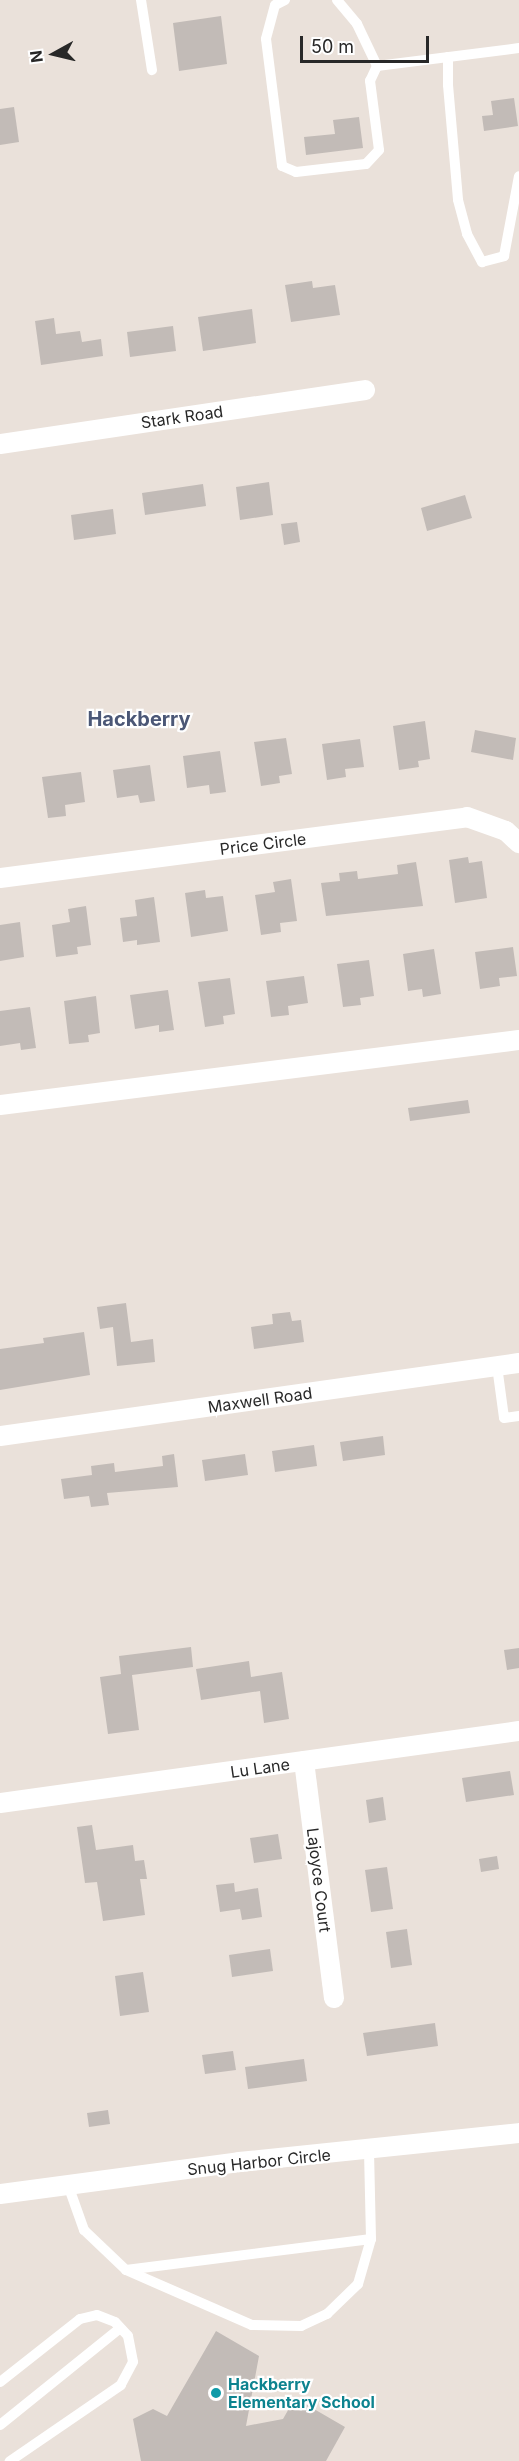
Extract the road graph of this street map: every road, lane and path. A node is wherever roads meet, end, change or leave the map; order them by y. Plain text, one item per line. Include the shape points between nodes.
1 (141, 0) edge
2 (285, 0) edge
3 (337, 0) edge
4 (519, 48) edge
5 (448, 57) junction
6 (377, 66) junction
7 (152, 70) dead end
8 (519, 176) edge
9 (365, 390) dead end
10 (0, 444) edge
11 (519, 843) edge
12 (0, 878) edge
13 (519, 1040) edge
14 (0, 1105) edge
15 (519, 1363) edge
16 (497, 1366) junction
17 (519, 1416) edge
18 (0, 1436) edge
19 (519, 1731) edge
20 (304, 1761) junction
21 (0, 1803) edge
22 (334, 1998) dead end
23 (519, 2133) edge
24 (369, 2150) junction
25 (68, 2185) junction
26 (0, 2193) edge
27 (371, 2240) junction
28 (126, 2270) junction
29 (120, 2328) junction
30 (0, 2382) edge
31 (0, 2425) edge
32 (10, 2461) edge

1 - 7 lane
2 - 6 lane via 276,5 266,39 282,166 296,172 366,164 379,150 370,81
3 - 6 lane via 357,24
4 - 5 lane
5 - 6 lane
5 - 8 lane via 458,200 482,262 504,256
9 - 10 street, Stark Road
11 - 12 street, Price Circle via 506,831 467,817
13 - 14 street
15 - 16 street, Maxwell Road
16 - 17 lane via 504,1418
16 - 18 street, Maxwell Road
19 - 20 street, Lu Lane
20 - 21 street, Lu Lane
20 - 22 street, Lajoyce Court
23 - 24 street, Snug Harbor Circle
24 - 25 street, Snug Harbor Circle via 239,2162
24 - 27 lane
25 - 26 street, Snug Harbor Circle
25 - 28 lane via 84,2230
27 - 28 lane
27 - 28 lane via 358,2284 327,2314 301,2326 252,2325
29 - 30 lane via 97,2315 80,2319
29 - 31 lane
29 - 32 lane via 128,2336 133,2362 121,2385

